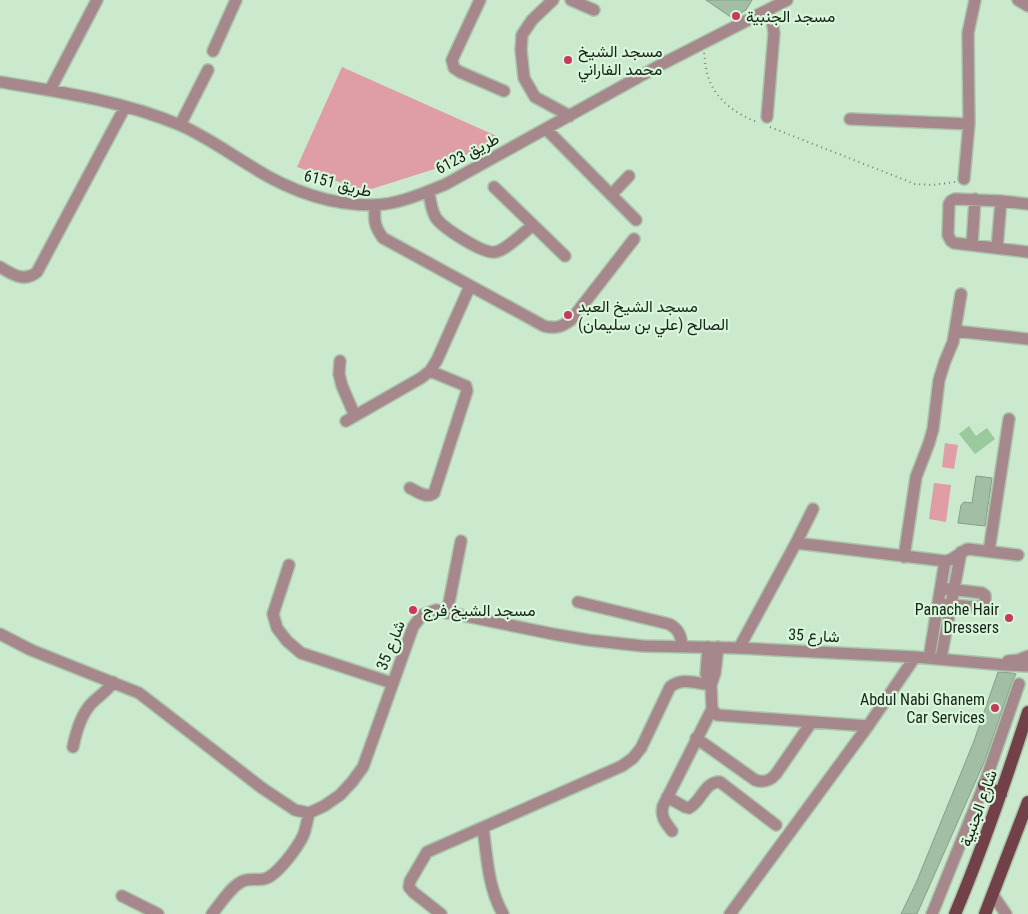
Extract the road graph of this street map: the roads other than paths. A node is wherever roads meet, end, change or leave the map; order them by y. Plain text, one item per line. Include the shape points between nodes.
1 (97, 0) edge
2 (236, 0) edge
3 (480, 0) edge
4 (553, 0) edge
5 (571, 0) edge
6 (787, 0) edge
7 (974, 0) edge
8 (1019, 0) edge
9 (1028, 2) edge
10 (1028, 6) edge
11 (594, 10) dead end
12 (768, 10) junction
13 (213, 51) dead end
14 (208, 70) dead end
15 (0, 82) edge
16 (50, 90) junction
17 (504, 91) dead end
18 (125, 107) junction
19 (570, 116) junction
20 (850, 119) dead end
21 (766, 123) road end
22 (968, 124) junction
23 (180, 126) junction
24 (546, 128) junction
25 (629, 176) dead end
26 (964, 179) road end
27 (494, 187) dead end
28 (429, 191) junction
29 (611, 195) junction
30 (975, 199) junction
31 (1001, 201) junction
32 (1028, 204) edge
33 (375, 205) junction
34 (636, 220) dead end
35 (533, 225) junction
36 (634, 239) dead end
37 (972, 245) junction
38 (996, 248) junction
39 (1028, 252) edge
40 (565, 256) dead end
41 (0, 268) edge
42 (470, 286) junction
43 (961, 294) dead end
44 (955, 331) junction
45 (1028, 339) edge
46 (340, 361) dead end
47 (430, 371) junction
48 (1009, 419) dead end
49 (410, 488) dead end
50 (813, 509) dead end
51 (461, 541) dead end
52 (796, 543) junction
53 (961, 552) junction
54 (989, 552) junction
55 (1018, 555) dead end
56 (904, 557) junction
57 (945, 561) junction
58 (289, 565) dead end
59 (941, 588) junction
60 (954, 589) junction
61 (578, 602) dead end
62 (938, 604) junction
63 (951, 605) junction
64 (447, 613) junction
65 (0, 634) edge
66 (682, 646) junction
67 (713, 647) junction
68 (739, 648) junction
69 (1028, 656) edge
70 (916, 657) junction
71 (929, 658) junction
72 (942, 658) junction
73 (994, 664) junction
74 (1028, 666) edge
75 (113, 682) junction
76 (392, 683) junction
77 (1019, 684) dead end
78 (711, 685) junction
79 (712, 709) junction
80 (1028, 712) edge
81 (811, 722) junction
82 (868, 726) junction
83 (696, 738) junction
84 (73, 747) dead end
85 (984, 785) junction
86 (1001, 794) junction
87 (667, 797) junction
88 (1028, 802) edge
89 (309, 814) junction
90 (776, 825) dead end
91 (483, 828) junction
92 (672, 831) dead end
93 (993, 895) junction
94 (122, 896) dead end
95 (158, 914) edge
96 (212, 914) edge
97 (441, 914) edge
98 (503, 914) edge
99 (730, 914) edge
100 (932, 914) edge
101 (955, 914) edge
102 (985, 914) edge
103 (1006, 914) edge

1 - 16 street
2 - 13 street
3 - 17 street via 452,60 454,68
4 - 19 street via 522,35 524,78 535,96
5 - 11 street
6 - 12 street, طريق 6123
7 - 22 street via 968,33
8 - 9 street
8 - 10 street
12 - 19 street, طريق 6123
12 - 21 street via 774,33
14 - 23 street
15 - 16 street, طريق 6151
16 - 18 street, طريق 6151
18 - 23 street, طريق 6151
18 - 41 street via 36,272 28,277 19,277
19 - 24 street, طريق 6123
20 - 22 street
22 - 26 street
23 - 33 street, طريق 6151 via 279,183 311,196
24 - 28 street, طريق 6123
24 - 29 street
25 - 29 street
27 - 35 street
28 - 33 street, طريق 6123
28 - 35 street via 436,218 485,251 501,250
29 - 34 street
30 - 31 street
30 - 37 street
30 - 37 street via 954,199 948,204 949,238 954,243
31 - 32 street
31 - 38 street
33 - 42 street, طريق 6151 via 374,220 383,238
35 - 40 street
36 - 42 street, طريق 6151 via 571,320 558,328 544,326
37 - 38 street
38 - 39 street
42 - 47 street
43 - 44 street
44 - 45 street
44 - 56 street via 939,380 933,430 916,477
46 - 47 street via 339,374 350,418
47 - 49 street via 466,386 467,392 434,493 426,496
48 - 54 street
50 - 52 street
51 - 64 street
52 - 56 street
52 - 68 street
53 - 54 street
53 - 57 street
53 - 60 street
54 - 55 street
56 - 57 street
57 - 59 street
58 - 76 street via 273,614 287,641 301,653
59 - 60 street
59 - 62 street
60 - 63 street
60 - 63 street via 982,593 985,602 980,606
61 - 66 street via 674,626
62 - 63 street
62 - 71 street
63 - 72 street
64 - 66 street, شارع 35 via 588,640
64 - 76 street, شارع 35 via 436,610 422,615 413,627
65 - 75 street via 31,650
66 - 67 street, شارع 35
67 - 68 street, شارع 35
67 - 78 street via 715,673
68 - 70 street, شارع 35
69 - 73 street, شارع 35
70 - 71 street, شارع 35
70 - 82 street
71 - 72 street, شارع 35
72 - 73 street, شارع 35
73 - 74 street, شارع 35
75 - 84 street via 90,706 78,726
75 - 89 street via 139,693 262,788 295,810
76 - 89 street, شارع 35 via 363,767 340,795
77 - 85 street
78 - 79 street
78 - 91 street via 686,681 674,683 633,758 622,766
79 - 81 street via 720,716
79 - 83 street
80 - 86 main road, شارع الجنبية
81 - 82 street
81 - 83 street via 772,779 761,782
82 - 99 street
83 - 87 street
85 - 86 main road
85 - 100 street
86 - 101 main road, شارع الجنبية
87 - 90 street via 689,808 717,781
87 - 92 street via 662,815
88 - 93 main road
89 - 96 street via 303,836 273,875 243,880
91 - 97 street via 427,852 410,881 410,890
91 - 98 street via 491,884
93 - 102 main road
93 - 103 street
94 - 95 street

